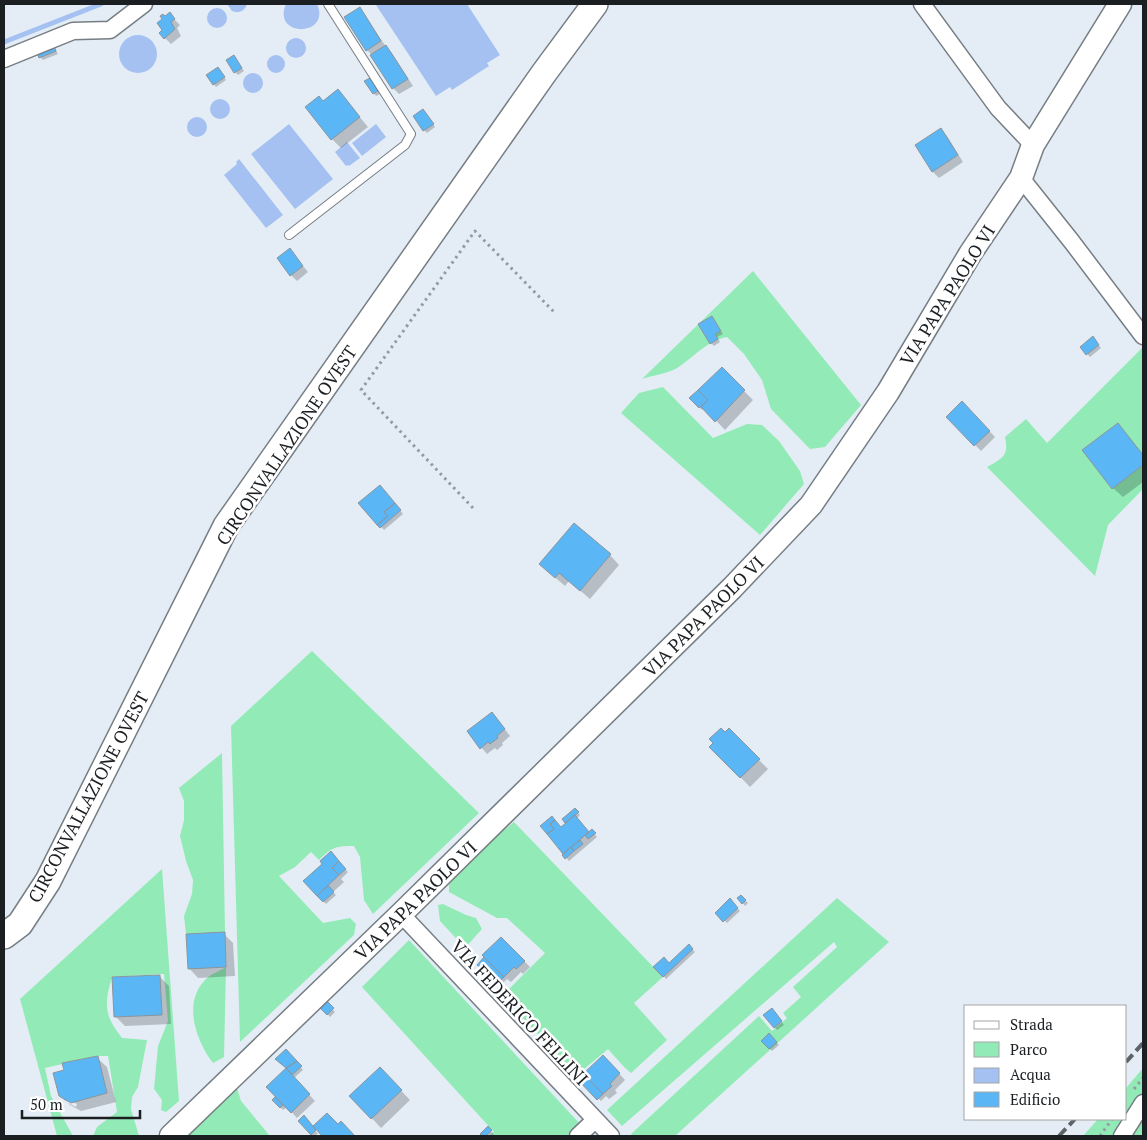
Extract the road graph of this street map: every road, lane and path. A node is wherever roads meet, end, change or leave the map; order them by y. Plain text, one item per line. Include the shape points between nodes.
1 (144, 4) edge
2 (328, 4) edge
3 (595, 4) edge
4 (922, 4) edge
5 (1120, 4) edge
6 (4, 59) edge
7 (1033, 145) junction
8 (1021, 178) junction
9 (288, 235) dead end
10 (555, 313) dead end
11 (1143, 336) edge
12 (473, 508) dead end
13 (401, 914) junction
14 (4, 936) edge
15 (1143, 1103) edge
16 (595, 1120) junction
17 (1111, 1120) edge
18 (171, 1136) edge
19 (578, 1136) edge
20 (611, 1136) edge
21 (1100, 1136) edge
22 (1122, 1136) edge

1 - 6 street via 110,30 73,31
2 - 9 lane via 411,134 405,145
3 - 14 main road, CIRCONVALLAZIONE OVEST via 226,526 48,881 20,924
4 - 7 street via 998,108
5 - 7 street, VIA PAPA PAOLO VI
7 - 8 street, VIA PAPA PAOLO VI
8 - 11 street
8 - 13 street, VIA PAPA PAOLO VI via 970,254 888,392 811,506
10 - 12 path via 475,231 361,390
13 - 16 street, VIA FEDERICO FELLINI
13 - 18 street, VIA PAPA PAOLO VI
15 - 22 street
16 - 19 street
16 - 20 street, VIA FEDERICO FELLINI
17 - 21 path

